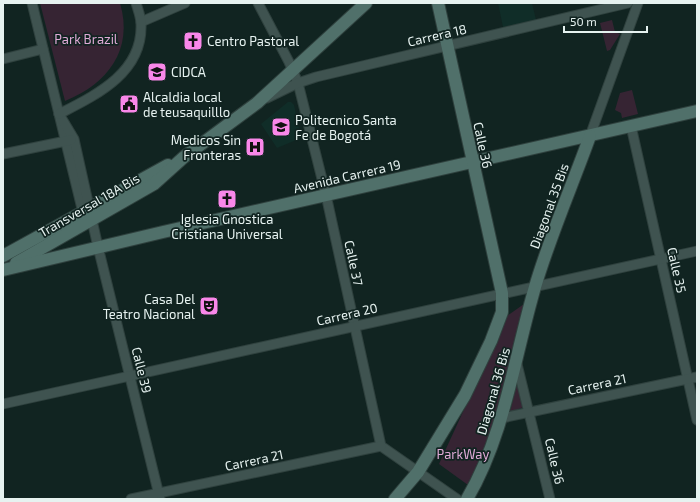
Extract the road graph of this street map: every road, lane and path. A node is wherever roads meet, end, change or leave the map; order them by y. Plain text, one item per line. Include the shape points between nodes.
1 (32, 3) edge
2 (136, 3) edge
3 (185, 3) edge
4 (258, 3) edge
5 (366, 3) edge
6 (438, 3) edge
7 (628, 3) edge
8 (638, 3) edge
9 (603, 6) edge
10 (141, 22) junction
11 (447, 46) junction
12 (43, 49) junction
13 (3, 59) edge
14 (293, 70) junction
15 (298, 83) junction
16 (257, 103) junction
17 (697, 111) edge
18 (59, 114) junction
19 (631, 126) junction
20 (590, 136) junction
21 (70, 140) junction
22 (3, 154) edge
23 (473, 162) junction
24 (326, 195) junction
25 (87, 216) junction
26 (98, 247) junction
27 (697, 251) edge
28 (3, 256) edge
29 (662, 259) junction
30 (3, 270) edge
31 (535, 286) junction
32 (502, 293) junction
33 (355, 325) junction
34 (516, 360) junction
35 (130, 376) junction
36 (692, 378) edge
37 (3, 404) edge
38 (529, 412) junction
39 (502, 418) junction
40 (697, 420) edge
41 (381, 446) junction
42 (418, 472) junction
43 (159, 496) edge
44 (131, 499) edge
45 (395, 499) edge
46 (457, 499) edge
47 (466, 499) edge
48 (550, 499) edge

1 - 12 street, Calle 39
2 - 10 street
3 - 10 street
4 - 14 street, Calle 37
5 - 14 main road, Transversal 18A Bis
6 - 11 main road, Calle 36
7 - 9 street, Carrera 18
8 - 20 street
9 - 11 street, Carrera 18
10 - 18 street via 139,42 134,55 118,78 107,88
11 - 15 street, Carrera 18
11 - 23 main road, Calle 36
12 - 13 street
12 - 18 street, Calle 39
14 - 15 street, Calle 37
14 - 16 main road, Transversal 18A Bis
15 - 16 street, Carrera 18
15 - 24 street, Calle 37
16 - 25 main road, Transversal 18A Bis via 184,157
17 - 19 main road, Avenida Carrera 19
18 - 21 street, Calle 39
19 - 20 main road, Avenida Carrera 19
19 - 29 street, Calle 35
20 - 23 main road, Avenida Carrera 19
20 - 31 main road, Diagonal 35 Bis
21 - 22 street
21 - 25 street, Calle 39
23 - 24 main road, Avenida Carrera 19
23 - 32 main road, Calle 36
24 - 26 main road, Avenida Carrera 19
24 - 33 street, Calle 37
25 - 26 street, Calle 39
25 - 28 main road, Transversal 18A Bis
25 - 30 main road, Transversal 18A Bis
26 - 30 main road, Avenida Carrera 19
26 - 35 street, Calle 39
27 - 29 street, Carrera 20
29 - 31 street, Carrera 20
29 - 36 street, Calle 35
31 - 32 street, Carrera 20
31 - 34 main road, Diagonal 36 Bis
32 - 33 street, Carrera 20
32 - 42 main road, Diagonal 36 Bis via 502,312 478,368 439,440
33 - 35 street, Carrera 20
33 - 41 street, Calle 37
34 - 38 street, Calle 36
34 - 39 main road, Diagonal 36 Bis
35 - 37 street, Carrera 20
35 - 43 street, Calle 39
36 - 38 street, Carrera 21
36 - 40 street, Calle 35
38 - 39 street, Carrera 21
38 - 48 street, Calle 36
39 - 47 main road, Diagonal 36 Bis via 480,473
41 - 42 street
41 - 43 street, Carrera 21
42 - 45 main road, Diagonal 36 Bis
42 - 46 street
43 - 44 street, Carrera 21

